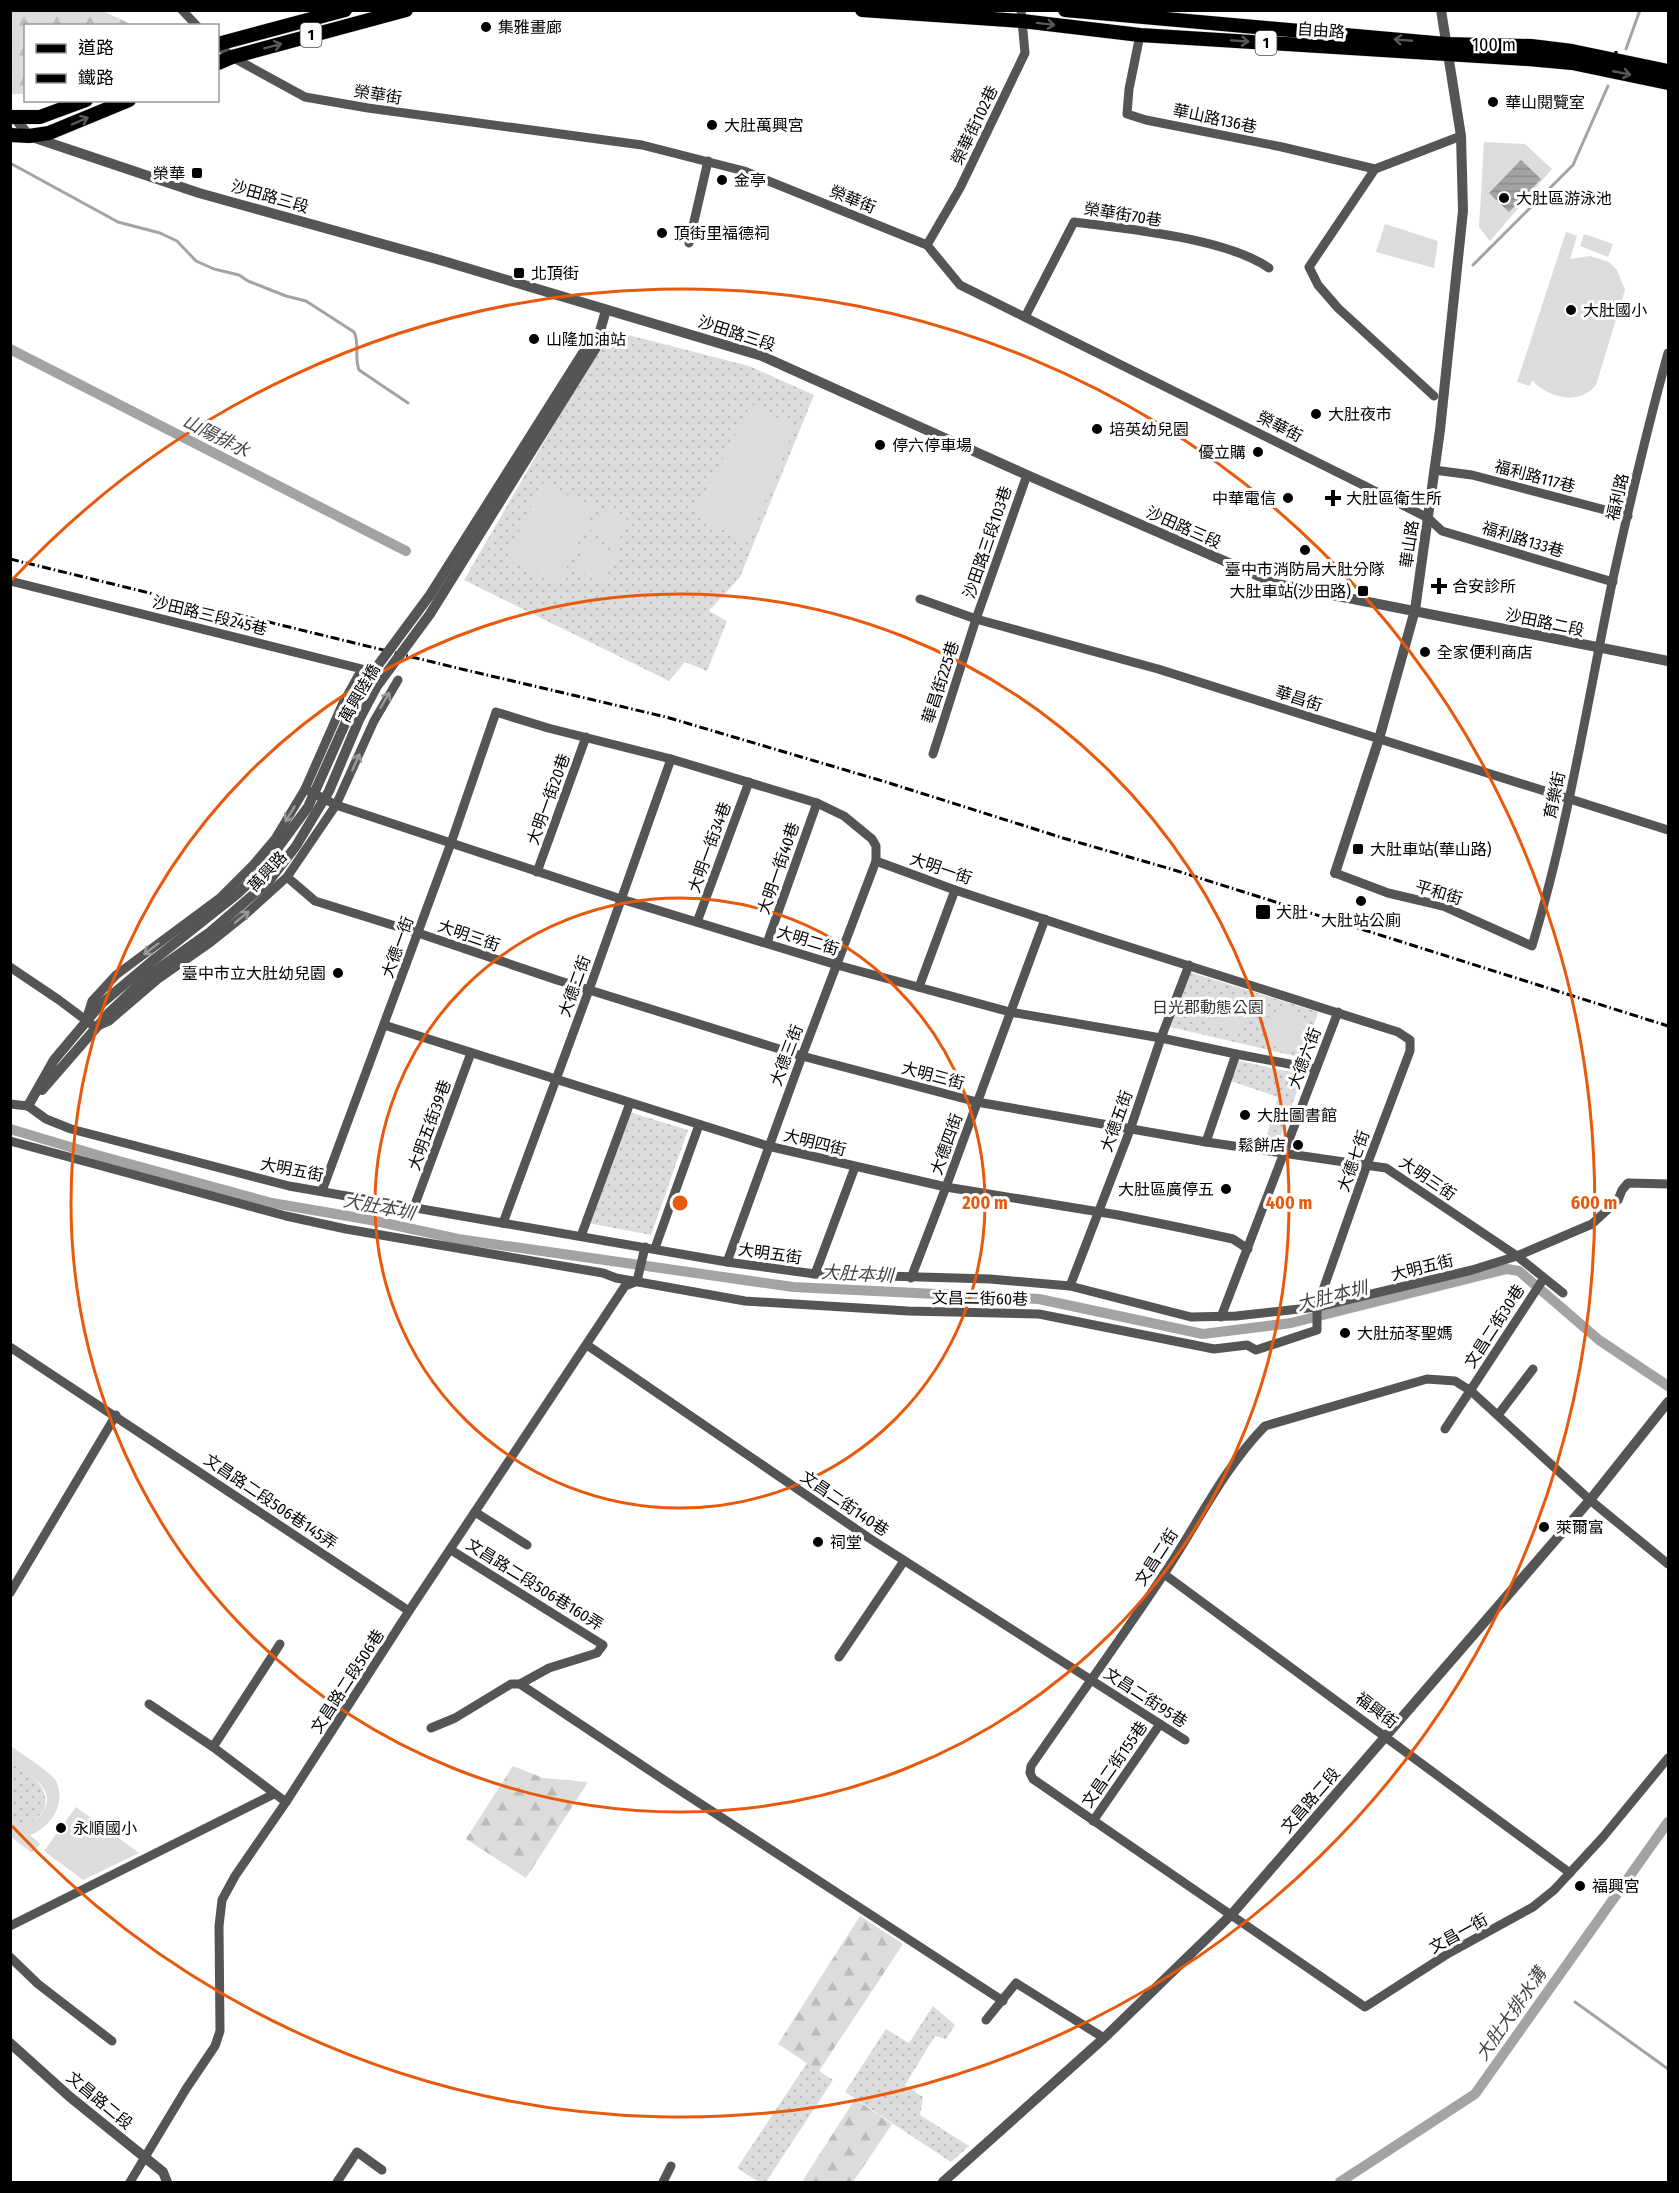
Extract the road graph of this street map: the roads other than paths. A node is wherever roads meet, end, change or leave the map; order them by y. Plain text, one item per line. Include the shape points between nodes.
1 (182, 10) edge
2 (345, 10) edge
3 (406, 10) edge
4 (862, 10) edge
5 (1065, 10) edge
6 (1441, 10) edge
7 (1022, 16) edge
8 (195, 24) edge
9 (1140, 35) junction
10 (219, 44) edge
11 (219, 45) edge
12 (1447, 49) junction
13 (232, 57) junction
14 (219, 63) edge
15 (1668, 71) edge
16 (1668, 83) edge
17 (81, 102) edge
18 (124, 102) edge
19 (13, 118) edge
20 (10, 135) edge
21 (29, 136) junction
22 (1461, 136) junction
23 (708, 160) junction
24 (1375, 169) junction
25 (689, 243) dead end
26 (927, 245) junction
27 (1269, 268) dead end
28 (606, 310) junction
29 (1025, 317) junction
30 (591, 347) junction
31 (1668, 353) edge
32 (1664, 390) edge
33 (1434, 396) dead end
34 (1434, 470) junction
35 (1027, 476) junction
36 (1628, 516) junction
37 (1428, 518) junction
38 (10, 581) edge
39 (1613, 582) junction
40 (920, 599) dead end
41 (1415, 610) junction
42 (976, 620) junction
43 (1599, 648) junction
44 (1668, 661) edge
45 (398, 680) dead end
46 (342, 705) junction
47 (374, 721) junction
48 (586, 737) junction
49 (1379, 739) junction
50 (933, 754) dead end
51 (671, 759) junction
52 (748, 782) junction
53 (305, 789) junction
54 (1569, 798) junction
55 (817, 803) junction
56 (336, 806) junction
57 (1668, 830) edge
58 (451, 843) junction
59 (876, 861) junction
60 (537, 872) junction
61 (1335, 873) joint
62 (288, 877) junction
63 (955, 890) junction
64 (621, 899) junction
65 (1044, 919) junction
66 (697, 922) junction
67 (418, 933) junction
68 (767, 943) junction
69 (1532, 946) joint
70 (837, 965) junction
71 (1189, 965) junction
72 (10, 967) edge
73 (919, 987) junction
74 (589, 990) junction
75 (101, 1004) joint
76 (1010, 1012) junction
77 (1338, 1012) junction
78 (109, 1013) joint
79 (90, 1024) junction
80 (384, 1025) junction
81 (1398, 1032) joint
82 (1161, 1038) junction
83 (471, 1053) junction
84 (1236, 1054) junction
85 (802, 1056) junction
86 (1316, 1069) junction
87 (556, 1078) junction
88 (977, 1102) junction
89 (630, 1103) junction
90 (10, 1104) edge
91 (28, 1106) junction
92 (699, 1125) junction
93 (1130, 1130) junction
94 (10, 1141) edge
95 (1206, 1142) junction
96 (768, 1146) junction
97 (1282, 1154) junction
98 (1367, 1164) junction
99 (855, 1167) junction
100 (1668, 1184) edge
101 (946, 1187) junction
102 (322, 1191) junction
103 (414, 1207) junction
104 (1097, 1213) junction
105 (502, 1223) junction
106 (581, 1236) junction
107 (645, 1247) junction
108 (656, 1248) junction
109 (1248, 1249) junction
110 (1517, 1257) junction
111 (727, 1262) junction
112 (815, 1274) junction
113 (910, 1278) junction
114 (1544, 1278) junction
115 (637, 1281) junction
116 (1070, 1286) junction
117 (1563, 1293) dead end
118 (1317, 1306) junction
119 (1221, 1317) junction
120 (1317, 1330) joint
121 (587, 1346) junction
122 (10, 1347) edge
123 (1533, 1369) dead end
124 (1471, 1391) junction
125 (1668, 1404) edge
126 (116, 1415) junction
127 (1498, 1415) junction
128 (1445, 1429) dead end
129 (1590, 1500) junction
130 (476, 1512) junction
131 (527, 1545) dead end
132 (451, 1550) junction
133 (903, 1561) junction
134 (1668, 1564) edge
135 (1164, 1574) junction
136 (10, 1593) edge
137 (410, 1611) junction
138 (280, 1644) dead end
139 (839, 1657) dead end
140 (1091, 1679) junction
141 (520, 1684) junction
142 (149, 1704) dead end
143 (1160, 1724) junction
144 (431, 1728) dead end
145 (1386, 1736) junction
146 (1185, 1740) dead end
147 (213, 1747) junction
148 (1668, 1758) edge
149 (274, 1794) junction
150 (286, 1802) junction
151 (1093, 1821) junction
152 (1570, 1873) junction
153 (1232, 1914) junction
154 (10, 1926) edge
155 (10, 1957) edge
156 (1003, 2001) junction
157 (986, 2020) dead end
158 (1104, 2038) junction
159 (112, 2041) dead end
160 (10, 2043) edge
161 (146, 2158) junction
162 (672, 2166) dead end
163 (382, 2170) dead end
164 (130, 2182) edge
165 (167, 2182) edge
166 (337, 2182) edge
167 (663, 2182) edge
168 (943, 2182) edge

1 - 8 street
2 - 10 main road, 1
13 -> 3 main road, 1
4 - 7 main road, 自由路 / 1
12 -> 5 main road, 自由路 / 1
6 - 12 street, 華山路
7 -> 9 main road, 自由路 / 1
7 - 26 street, 榮華街102巷 via 1024,53 960,188
9 -> 12 main road, 自由路 / 1
9 - 24 street, 華山路136巷 via 1127,114
11 - 13 street, 榮華街
12 - 15 main road, 自由路 / 1 via 1531,46
12 -> 16 main road, 自由路 / 1 via 1572,63
12 - 22 street, 華山路
13 - 14 main road, 1
13 - 23 street, 榮華街 via 305,97 642,145
17 - 19 main road via 40,117
21 -> 18 main road via 49,134
19 - 21 street
20 - 21 main road, 沙田路三段
21 - 28 street, 沙田路三段 via 199,193
22 - 24 street
22 - 34 street, 華山路 via 1463,211
23 - 25 street
23 - 26 street, 榮華街
24 - 33 street via 1309,267 1318,285 1338,308
26 - 29 street, 榮華街 via 960,285
27 - 29 street, 榮華街70巷 via 1258,260 1214,246 1074,222
28 - 30 street
28 - 35 street, 沙田路三段 via 762,356
29 - 37 street, 榮華街
30 - 75 street, 萬興陸橋, bridge via 430,595 367,680 308,807 274,853 237,894
30 - 78 street, 萬興陸橋, bridge via 430,614 377,686 358,720 329,791 296,846 269,881 210,932 148,976
31 - 32 street, 福利路
32 - 36 street, 福利路
34 - 36 street, 福利路117巷 via 1472,475
34 - 37 street, 華山路
35 - 41 street, 沙田路三段 via 1277,584
35 - 42 street, 沙田路三段103巷
36 - 39 street, 福利路
37 - 39 street, 福利路133巷 via 1443,531
37 - 41 street, 華山路
38 - 46 street, 沙田路三段245巷 via 362,669
39 - 43 street, 福利路
40 - 42 street, 華昌街
41 - 43 street, 沙田路二段
41 - 49 street, 華山路
42 - 49 street, 華昌街 via 1158,669
42 - 50 street, 華昌街225巷
43 - 44 street, 沙田路二段
43 - 54 street, 育樂街
47 -> 45 street, 萬興路
46 - 47 street
46 - 53 street, 萬興路
56 -> 47 street, 萬興路
48 - 51 street
48 - 58 street, 大德一街 via 496,712
48 - 60 street, 大明一街20巷
49 - 54 street, 華昌街
49 - 61 street, 華山路
51 - 52 street
51 - 64 street, 大德二街
52 - 55 street
52 - 66 street, 大明一街34巷
53 - 56 street, 大明二街
53 -> 79 street, 萬興路 via 253,866 220,897 116,975 92,1001
54 - 57 street, 華昌街
54 - 69 street, 育樂街
55 - 59 street via 844,816 872,839
55 - 68 street, 大明一街40巷
56 - 58 street, 大明二街
56 - 62 street, 萬興路
58 - 60 street, 大明二街
58 - 67 street, 大德一街
59 - 63 street, 大明一街
59 - 70 street, 大德三街
60 - 64 street, 大明二街
61 - 69 street, 平和街 via 1388,893 1443,906
62 - 67 street, 大明三街 via 315,901
79 -> 62 street, 萬興路 via 109,1021 158,979 246,915
63 - 65 street, 大明一街
63 - 73 street
64 - 66 street, 大明二街
64 - 74 street, 大德二街
65 - 71 street, 大明一街
65 - 76 street, 大德四街
66 - 68 street, 大明二街
67 - 74 street, 大明三街
67 - 80 street, 大德一街
68 - 70 street, 大明二街
70 - 73 street, 大明二街
70 - 85 street, 大德三街
71 - 77 street, 大明一街
71 - 82 street, 大德五街
72 - 79 street
73 - 76 street, 大明二街
74 - 85 street, 大明三街
74 - 87 street, 大德二街
75 - 79 street, 萬興路
76 - 82 street, 大明二街
76 - 88 street, 大德四街
77 - 81 street, 大明一街
77 - 86 street, 大德六街
78 - 79 street, 萬興路
79 - 91 street, 萬興路 via 54,1060
80 - 83 street, 大明四街
80 - 102 street, 大德一街
81 - 98 street, 大德七街 via 1410,1040 1410,1052
82 - 84 street, 大明二街
82 - 93 street, 大德五街
83 - 87 street, 大明四街
83 - 103 street, 大明五街39巷
84 - 86 street, 大明二街
84 - 95 street
85 - 88 street, 大明三街
85 - 96 street, 大德三街
86 - 97 street, 大德六街
87 - 89 street, 大明四街
87 - 105 street, 大德二街
88 - 93 street, 大明三街
88 - 101 street, 大德四街
89 - 92 street, 大明四街
89 - 106 street
90 - 91 street
91 - 102 street, 大明五街 via 71,1129 289,1186
92 - 96 street, 大明四街
92 - 108 street
93 - 95 street, 大明三街
93 - 104 street, 大德五街
94 - 115 street, 文昌二街60巷 via 286,1216
95 - 97 street, 大明三街
96 - 99 street, 大明四街
96 - 111 street, 大德三街
97 - 98 street, 大明三街
97 - 109 street, 大德六街
98 - 110 street, 大明三街 via 1386,1168
98 - 118 street, 大德七街
99 - 101 street, 大明四街
99 - 112 street
100 - 110 street, 大明五街 via 1628,1183 1618,1200 1592,1224
101 - 104 street, 大明四街
101 - 113 street, 大德四街
102 - 103 street, 大明五街
103 - 105 street, 大明五街
104 - 109 street, 大明四街 via 1233,1239
104 - 116 street, 大德五街
105 - 106 street, 大明五街
106 - 107 street, 大明五街
107 - 108 street, 大明五街
107 - 115 street
108 - 111 street, 大明五街
109 - 119 street, 大德六街
110 - 114 street, 大明三街
110 - 118 street, 大明五街
111 - 112 street, 大明五街
112 - 113 street, 大明五街
113 - 116 street, 大明五街
114 - 117 street, 大明三街
114 - 124 street, 文昌二街30巷
115 - 120 street, 文昌二街60巷 via 746,1301 1039,1314 1214,1349 1247,1345 1256,1350
115 - 121 street, 文昌路二段506巷 via 625,1286
116 - 119 street, 大明五街 via 1191,1317
118 - 119 street, 大明五街
118 - 120 street, 大德七街
121 - 130 street, 文昌路二段506巷
121 - 133 street, 文昌二街140巷
122 - 126 street, 文昌路二段506巷145弄
123 - 127 street
124 - 127 street, 文昌二街
124 - 128 street, 文昌二街30巷
124 - 135 street, 文昌二街 via 1455,1381 1426,1380 1265,1426 1218,1487
125 - 129 street, 文昌路二段
126 - 136 street
126 - 137 street, 文昌路二段506巷145弄
127 - 129 street, 文昌二街
129 - 134 street, 文昌二街
129 - 145 street, 文昌路二段
130 - 131 street
130 - 132 street, 文昌路二段506巷
132 - 137 street, 文昌路二段506巷
132 - 141 street, 文昌路二段506巷160弄 via 603,1644 597,1653 549,1668
133 - 139 street
133 - 140 street, 文昌二街140巷
135 - 140 street, 文昌二街
135 - 145 street, 福興街
137 - 150 street, 文昌路二段506巷
138 - 147 street
140 - 143 street, 文昌二街95巷
140 - 151 street, 文昌二街 via 1030,1773
141 - 144 street via 511,1684
141 - 156 street
142 - 147 street
143 - 146 street, 文昌二街95巷
143 - 151 street, 文昌二街155巷
145 - 152 street, 福興街
145 - 153 street, 文昌路二段
147 - 149 street
148 - 152 street, 文昌一街
149 - 150 street
149 - 154 street
150 - 161 street, 文昌路二段506巷 via 222,1900 220,2031 215,2046
151 - 153 street, 文昌二街
152 - 153 street, 文昌一街 via 1533,1907 1449,1953 1365,2007
153 - 158 street, 文昌路二段
155 - 159 street via 38,1984
156 - 157 street
156 - 158 street via 1016,1983
158 - 168 street, 文昌路二段
160 - 161 street, 文昌路二段
161 - 164 street, 文昌路二段506巷
161 - 165 street, 文昌路二段 via 163,2172
162 - 167 street
163 - 166 street via 357,2152

